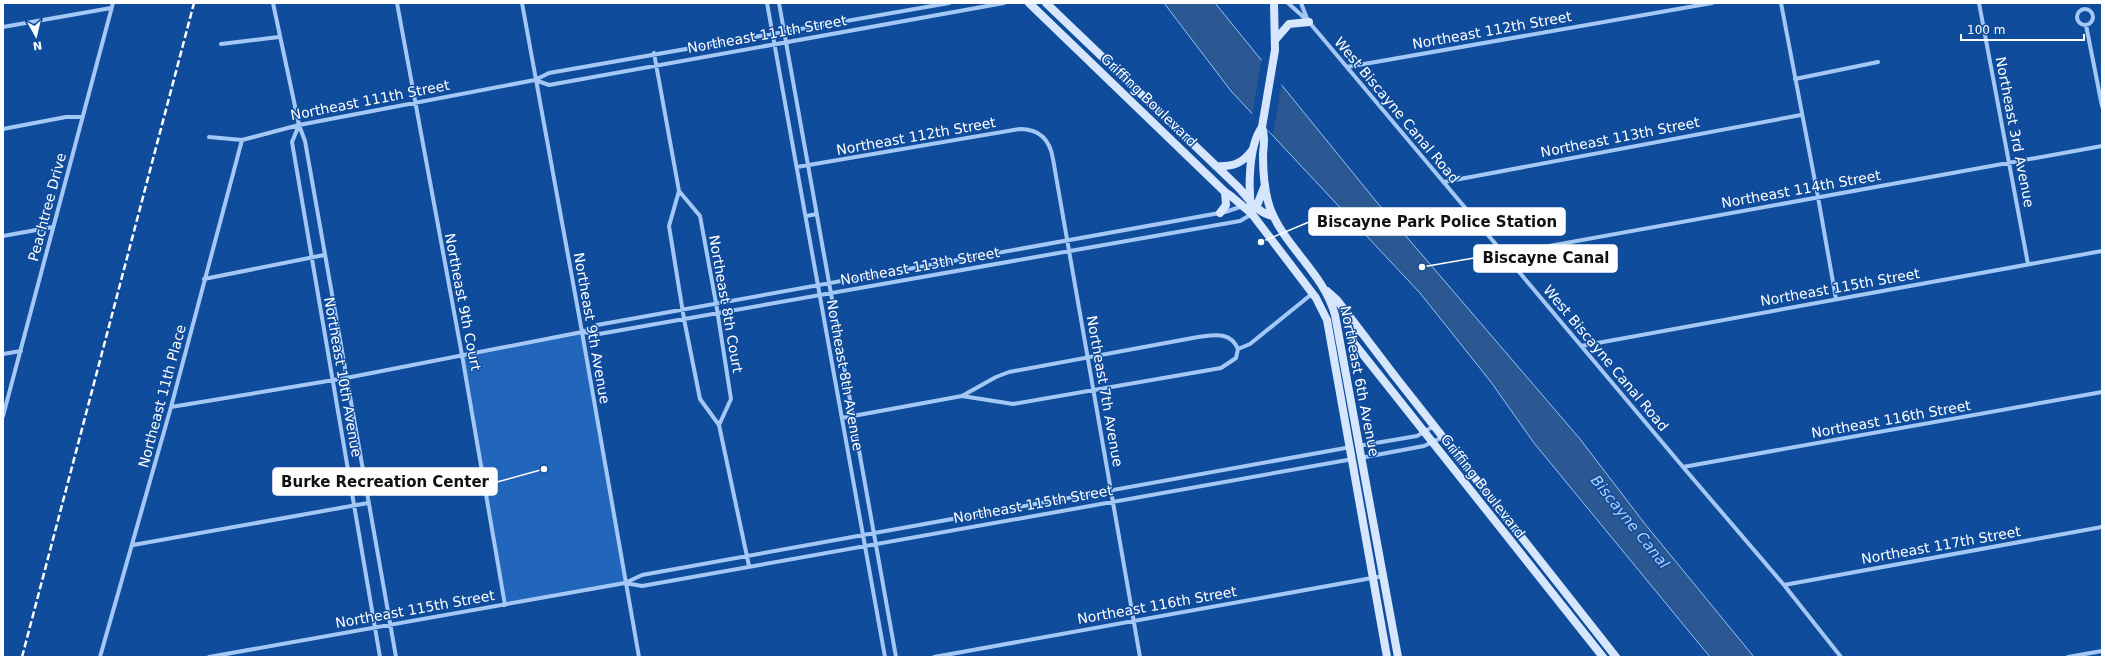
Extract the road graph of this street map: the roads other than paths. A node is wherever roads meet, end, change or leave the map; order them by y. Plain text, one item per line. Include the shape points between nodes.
1 (273, 3) edge
2 (397, 3) edge
3 (522, 3) edge
4 (767, 3) edge
5 (779, 3) edge
6 (949, 3) edge
7 (1004, 3) edge
8 (1029, 3) edge
9 (1046, 3) edge
10 (1274, 3) edge
11 (1288, 3) edge
12 (1301, 3) edge
13 (1712, 3) edge
14 (1781, 3) edge
15 (1979, 3) edge
16 (112, 5) edge
17 (1308, 22) junction
18 (2086, 25) dead end
19 (3, 27) edge
20 (784, 31) junction
21 (772, 33) junction
22 (279, 37) junction
23 (1276, 39) junction
24 (786, 42) junction
25 (221, 44) dead end
26 (775, 45) junction
27 (654, 54) junction
28 (1878, 62) dead end
29 (657, 65) junction
30 (1347, 67) junction
31 (1795, 79) junction
32 (535, 80) junction
33 (1129, 82) junction
34 (1121, 91) junction
35 (414, 102) junction
36 (2102, 106) edge
37 (1801, 115) junction
38 (83, 117) junction
39 (300, 125) junction
40 (1262, 127) junction
41 (3, 129) edge
42 (1038, 133) joint
43 (209, 137) dead end
44 (242, 140) junction
45 (2102, 146) edge
46 (1254, 148) junction
47 (2010, 162) junction
48 (808, 166) junction
49 (1216, 166) junction
50 (797, 167) junction
51 (1444, 182) junction
52 (1265, 186) junction
53 (679, 191) junction
54 (1225, 192) junction
55 (1818, 197) junction
56 (1247, 203) junction
57 (1254, 211) junction
58 (1220, 213) junction
59 (817, 214) junction
60 (806, 216) junction
61 (1274, 216) junction
62 (53, 227) junction
63 (3, 236) edge
64 (1067, 241) junction
65 (1068, 251) junction
66 (2102, 251) edge
67 (1505, 254) junction
68 (324, 255) junction
69 (310, 258) junction
70 (2028, 264) junction
71 (204, 279) junction
72 (830, 284) junction
73 (818, 286) junction
74 (1325, 290) junction
75 (831, 293) junction
76 (1313, 293) junction
77 (819, 295) junction
78 (1836, 299) junction
79 (716, 303) junction
80 (683, 309) junction
81 (1324, 312) joint
82 (717, 313) junction
83 (684, 318) junction
84 (1359, 329) junction
85 (582, 332) junction
86 (1581, 346) junction
87 (1238, 349) junction
88 (21, 351) junction
89 (3, 354) edge
90 (462, 355) junction
91 (1088, 358) junction
92 (346, 378) junction
93 (333, 380) junction
94 (1094, 392) junction
95 (2102, 392) edge
96 (962, 396) junction
97 (171, 407) junction
98 (3, 416) edge
99 (854, 416) junction
100 (842, 418) junction
101 (720, 425) junction
102 (1434, 426) junction
103 (1425, 432) junction
104 (1442, 438) junction
105 (1433, 443) junction
106 (1359, 446) junction
107 (1350, 448) junction
108 (1362, 458) junction
109 (1351, 459) junction
110 (1683, 467) junction
111 (1112, 490) junction
112 (1113, 501) junction
113 (368, 503) junction
114 (354, 506) junction
115 (2102, 527) edge
116 (875, 534) junction
117 (863, 535) junction
118 (876, 544) junction
119 (133, 545) junction
120 (865, 545) junction
121 (746, 557) junction
122 (749, 566) junction
123 (1384, 576) junction
124 (1373, 578) junction
125 (625, 583) junction
126 (1784, 584) junction
127 (505, 605) junction
128 (1134, 620) junction
129 (390, 625) junction
130 (375, 628) junction
131 (2102, 651) edge
132 (100, 657) edge
133 (209, 657) edge
134 (380, 657) edge
135 (396, 657) edge
136 (639, 657) edge
137 (885, 657) edge
138 (896, 657) edge
139 (934, 657) edge
140 (1140, 657) edge
141 (1387, 657) edge
142 (1398, 657) edge
143 (1603, 657) edge
144 (1616, 657) edge
145 (1841, 657) edge
146 (2068, 657) edge

1 - 22 street, Northeast 10th Avenue
2 - 35 street, Northeast 9th Court
3 - 32 street, Northeast 9th Avenue
4 - 21 street, Northeast 8th Avenue
5 - 20 street, Northeast 8th Avenue
6 - 20 street, Northeast 111th Street
7 - 24 street, Northeast 111th Street
8 - 34 street, Griffing Boulevard
9 - 33 street, Griffing Boulevard
10 - 23 street, Northeast 6th Avenue
11 - 17 street, West Biscayne Canal Road
12 - 17 street
13 - 30 street, Northeast 112th Street
14 - 31 street
15 - 47 street, Northeast 3rd Avenue
16 - 19 street
16 - 38 street, Peachtree Drive
17 - 23 street via 1289,24
17 - 30 street, West Biscayne Canal Road
18 - 36 street
20 - 21 street, Northeast 111th Street
20 - 24 street, Northeast 8th Avenue
21 - 26 street, Northeast 8th Avenue
21 - 27 street, Northeast 111th Street
22 - 25 street
22 - 39 street, Northeast 10th Avenue
23 - 40 street, Northeast 6th Avenue
24 - 26 street, Northeast 111th Street
24 - 48 street, Northeast 8th Avenue
26 - 29 street, Northeast 111th Street
26 - 50 street, Northeast 8th Avenue
27 - 29 street
27 - 32 street, Northeast 111th Street via 549,73
28 - 31 street
29 - 32 street, Northeast 111th Street via 548,85
29 - 53 street
30 - 51 street, West Biscayne Canal Road
31 - 37 street
32 - 35 street, Northeast 111th Street
32 - 85 street, Northeast 9th Avenue
33 - 34 street
33 - 49 street, Griffing Boulevard
34 - 54 street, Griffing Boulevard
35 - 39 street, Northeast 111th Street
35 - 90 street, Northeast 9th Court
37 - 51 street, Northeast 113th Street
37 - 55 street
38 - 41 street via 66,117
38 - 62 street, Peachtree Drive
39 - 44 street, Northeast 111th Street
39 - 68 street, Northeast 10th Avenue via 305,141
39 - 69 street, Northeast 10th Avenue via 292,142
40 - 46 street, Northeast 6th Avenue via 1256,135
40 - 52 street, Northeast 6th Avenue via 1265,136
42 - 48 street, Northeast 112th Street via 1027,129 1013,130
42 - 64 street, Northeast 7th Avenue via 1047,140 1052,151
43 - 44 street, Northeast 111th Street
44 - 71 street, Northeast 11th Place
45 - 47 street, Northeast 114th Street
46 - 49 street via 1238,164
46 - 56 street, Northeast 6th Avenue
47 - 55 street, Northeast 114th Street
47 - 70 street, Northeast 3rd Avenue
48 - 50 street, Northeast 112th Street
48 - 59 street, Northeast 8th Avenue
49 - 56 street, Griffing Boulevard
50 - 60 street, Northeast 8th Avenue
51 - 67 street, West Biscayne Canal Road
52 - 57 street
52 - 61 street, Northeast 6th Avenue
53 - 79 street, Northeast 8th Court via 700,216
53 - 80 street via 669,226
54 - 56 street, Griffing Boulevard
54 - 58 street via 1226,205
55 - 67 street, Northeast 114th Street
55 - 78 street
56 - 57 street, Griffing Boulevard
56 - 58 street, Northeast 113th Street
57 - 61 street, Griffing Boulevard
57 - 65 street, Northeast 113th Street via 1240,221
57 - 76 street, Griffing Boulevard
58 - 64 street, Northeast 113th Street
59 - 60 street
59 - 72 street, Northeast 8th Avenue
60 - 73 street, Northeast 8th Avenue
61 - 74 street, Northeast 6th Avenue via 1286,238
62 - 63 street
62 - 88 street, Peachtree Drive
64 - 65 street, Northeast 7th Avenue
64 - 72 street, Northeast 113th Street
65 - 75 street, Northeast 113th Street
65 - 91 street, Northeast 7th Avenue
66 - 70 street, Northeast 115th Street
67 - 86 street, West Biscayne Canal Road
68 - 69 street
68 - 92 street, Northeast 10th Avenue
69 - 71 street
69 - 93 street, Northeast 10th Avenue
70 - 78 street, Northeast 115th Street
71 - 97 street, Northeast 11th Place
72 - 73 street, Northeast 113th Street
72 - 75 street, Northeast 8th Avenue
73 - 77 street, Northeast 8th Avenue
73 - 79 street, Northeast 113th Street
74 - 84 street, Griffing Boulevard via 1334,295
74 - 106 street, Northeast 6th Avenue via 1335,315
75 - 77 street, Northeast 113th Street
75 - 99 street, Northeast 8th Avenue
76 - 81 street, Griffing Boulevard
76 - 87 street via 1250,344
77 - 82 street, Northeast 113th Street
77 - 100 street, Northeast 8th Avenue
78 - 86 street, Northeast 115th Street
79 - 80 street, Northeast 113th Street
79 - 82 street, Northeast 8th Court
80 - 83 street
80 - 85 street, Northeast 113th Street via 597,325
81 - 107 street, Northeast 6th Avenue
82 - 83 street, Northeast 113th Street
82 - 101 street, Northeast 8th Court via 731,399
83 - 85 street, Northeast 113th Street via 599,334
83 - 101 street via 700,399
84 - 102 street, Griffing Boulevard
84 - 103 street, Griffing Boulevard via 1353,336 1353,342
85 - 90 street, Northeast 113th Street
85 - 125 street, Northeast 9th Avenue
86 - 110 street, West Biscayne Canal Road
87 - 91 street via 1229,337 1218,335
87 - 94 street via 1236,358 1221,368
88 - 89 street
88 - 98 street, Peachtree Drive
90 - 92 street, Northeast 113th Street
90 - 127 street, Northeast 9th Court
91 - 94 street, Northeast 7th Avenue
91 - 96 street via 1003,374
92 - 93 street, Northeast 113th Street
92 - 113 street, Northeast 10th Avenue
93 - 97 street, Northeast 113th Street
93 - 114 street, Northeast 10th Avenue
94 - 96 street via 1013,404
94 - 111 street, Northeast 7th Avenue
95 - 110 street, Northeast 116th Street
96 - 99 street
97 - 119 street, Northeast 11th Place
99 - 100 street
99 - 116 street, Northeast 8th Avenue
100 - 117 street, Northeast 8th Avenue
101 - 121 street
102 - 103 street, Northeast 115th Street
102 - 104 street, Griffing Boulevard
103 - 105 street, Griffing Boulevard
103 - 106 street, Northeast 115th Street via 1417,436
104 - 105 street, Northeast 115th Street
104 - 144 street, Griffing Boulevard
105 - 108 street, Northeast 115th Street
105 - 143 street, Griffing Boulevard
106 - 107 street, Northeast 115th Street
106 - 108 street, Northeast 6th Avenue
107 - 109 street, Northeast 6th Avenue
107 - 111 street, Northeast 115th Street
108 - 109 street, Northeast 115th Street
108 - 123 street, Northeast 6th Avenue
109 - 112 street, Northeast 115th Street
109 - 124 street, Northeast 6th Avenue
110 - 126 street, West Biscayne Canal Road
111 - 112 street, Northeast 7th Avenue
111 - 116 street, Northeast 115th Street
112 - 118 street, Northeast 115th Street
112 - 128 street, Northeast 7th Avenue
113 - 114 street
113 - 129 street, Northeast 10th Avenue
114 - 119 street
114 - 130 street, Northeast 10th Avenue
115 - 126 street, Northeast 117th Street
116 - 117 street, Northeast 115th Street
116 - 118 street, Northeast 8th Avenue
117 - 120 street, Northeast 8th Avenue
117 - 121 street, Northeast 115th Street
118 - 120 street, Northeast 115th Street
118 - 138 street, Northeast 8th Avenue
119 - 132 street, Northeast 11th Place
120 - 122 street, Northeast 115th Street
120 - 137 street, Northeast 8th Avenue
121 - 122 street
121 - 125 street, Northeast 115th Street via 642,575
122 - 125 street, Northeast 115th Street via 642,586
123 - 124 street, Northeast 116th Street
123 - 142 street, Northeast 6th Avenue
124 - 128 street, Northeast 116th Street
124 - 141 street, Northeast 6th Avenue
125 - 127 street, Northeast 115th Street
125 - 136 street, Northeast 9th Avenue
126 - 145 street, West Biscayne Canal Road
127 - 129 street, Northeast 115th Street
128 - 139 street, Northeast 116th Street
128 - 140 street, Northeast 7th Avenue
129 - 130 street, Northeast 115th Street
129 - 135 street, Northeast 10th Avenue
130 - 133 street, Northeast 115th Street
130 - 134 street, Northeast 10th Avenue
131 - 146 street

